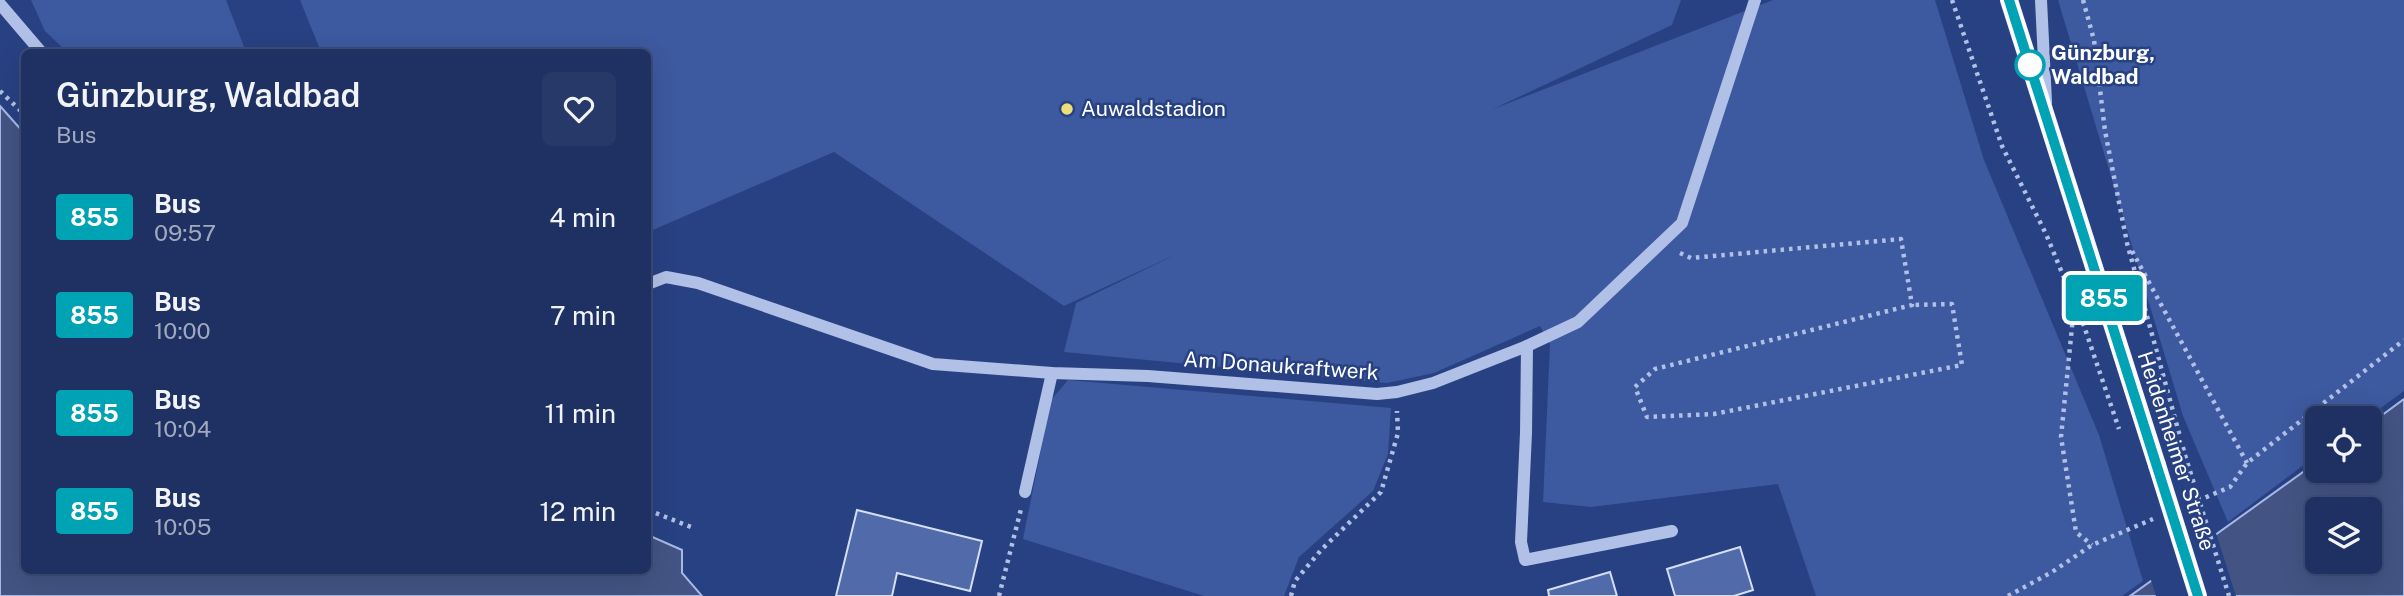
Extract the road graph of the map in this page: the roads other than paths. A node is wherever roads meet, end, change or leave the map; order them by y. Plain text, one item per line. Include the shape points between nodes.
1 (1755, 0) edge
2 (2009, 0) edge
3 (2040, 0) edge
4 (0, 4) edge
5 (38, 49) edge
6 (2047, 120) junction
7 (651, 283) edge
8 (1527, 346) junction
9 (1052, 373) junction
10 (1025, 492) road end
11 (1671, 531) dead end
12 (2198, 596) edge

1 - 8 street, Am Donaukraftwerk via 1682,223 1578,322
2 - 6 main road, Heidenheimer Straße
3 - 6 street
4 - 5 street
6 - 12 main road, Heidenheimer Straße, bridge
7 - 9 street, Am Donaukraftwerk via 666,277 698,283 933,364
8 - 9 street, Am Donaukraftwerk via 1433,383 1377,394
8 - 11 street via 1521,542 1525,560
9 - 10 street

